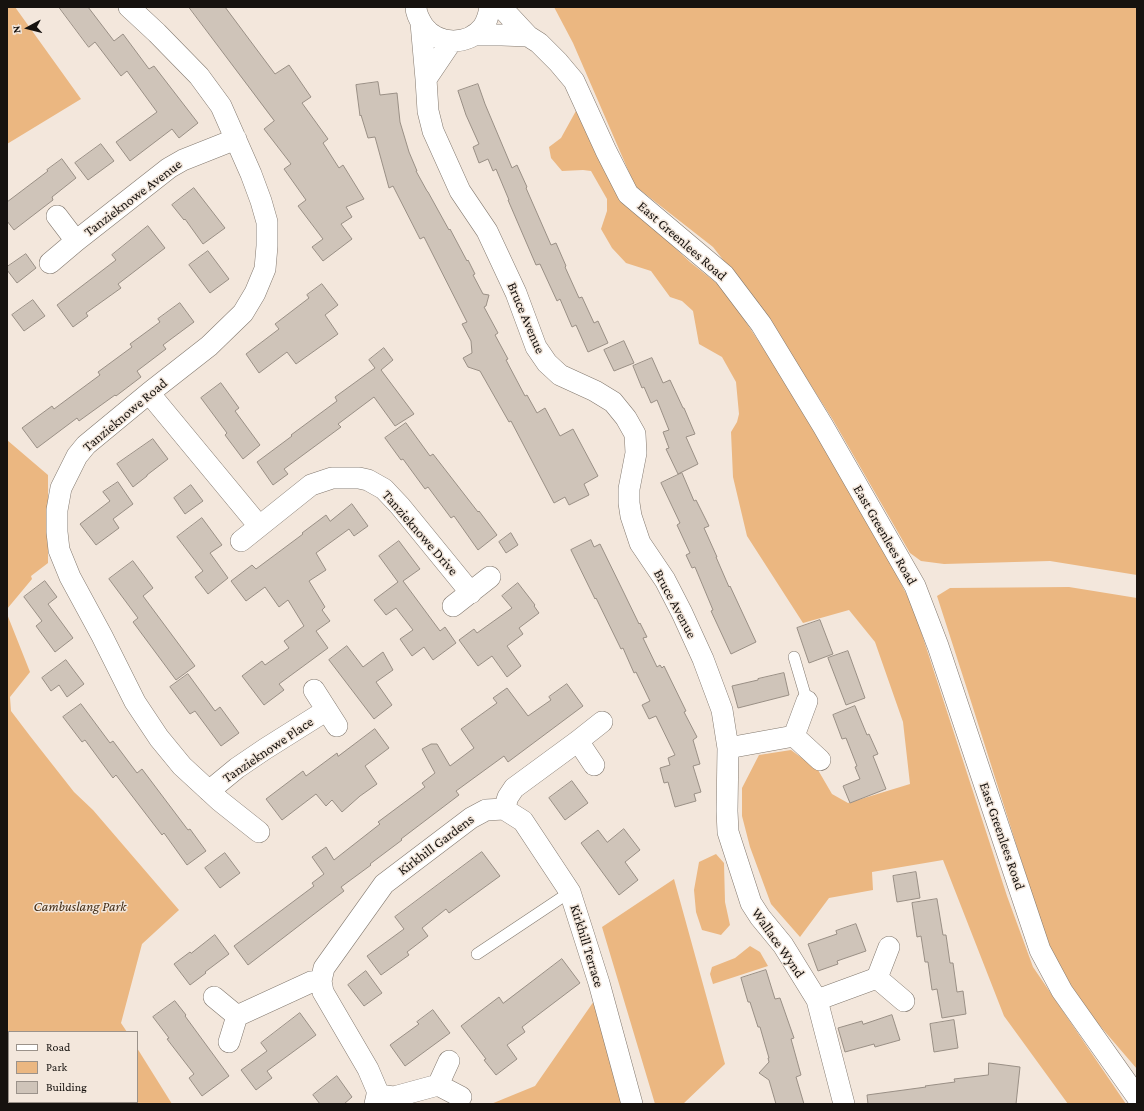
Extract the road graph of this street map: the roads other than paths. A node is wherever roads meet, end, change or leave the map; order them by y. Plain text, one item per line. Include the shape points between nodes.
1 (129, 7) edge
2 (490, 7) edge
3 (501, 7) edge
4 (415, 12) edge
5 (474, 35) junction
6 (528, 36) junction
7 (451, 42) junction
8 (426, 79) junction
9 (236, 138) junction
10 (57, 216) dead end
11 (76, 241) junction
12 (50, 263) dead end
13 (149, 393) junction
14 (259, 526) junction
15 (241, 541) dead end
16 (490, 577) dead end
17 (471, 593) junction
18 (453, 606) dead end
19 (794, 658) dead end
20 (314, 690) dead end
21 (807, 701) joint
22 (602, 722) dead end
23 (794, 736) junction
24 (578, 741) junction
25 (728, 748) junction
26 (820, 760) dead end
27 (594, 765) dead end
28 (209, 791) junction
29 (504, 809) junction
30 (259, 832) dead end
31 (745, 884) joint
32 (570, 892) junction
33 (889, 947) dead end
34 (477, 954) dead end
35 (877, 978) junction
36 (321, 981) junction
37 (214, 997) dead end
38 (816, 1000) junction
39 (904, 1001) dead end
40 (237, 1016) junction
41 (229, 1042) dead end
42 (449, 1061) dead end
43 (438, 1085) junction
44 (461, 1097) dead end
45 (1137, 1097) edge
46 (376, 1100) edge
47 (632, 1104) edge
48 (844, 1104) edge

1 - 9 street, Tanzieknowe Road via 199,76 221,106
2 - 5 street via 483,27
3 - 6 street, East Greenlees Road
4 - 7 street via 428,32 439,39
4 - 8 street, Bruce Avenue
5 - 6 street
5 - 7 street
6 - 45 street, East Greenlees Road via 558,62 574,81 628,194 724,275 761,324 823,426 914,586 938,646 1040,950 1062,991
7 - 8 street
8 - 25 street, Bruce Avenue via 428,111 433,131 460,191 487,231 516,293 536,347 546,364 560,375 613,402 626,418 634,434 636,453 628,503 631,516 640,543 665,580 703,659 722,710
9 - 11 street, Tanzieknowe Avenue via 170,168
9 - 13 street, Tanzieknowe Road via 267,222 266,269 243,313 209,346
10 - 11 street, Tanzieknowe Avenue
11 - 12 street, Tanzieknowe Avenue
13 - 14 street
13 - 28 street, Tanzieknowe Road via 86,445 77,456 62,488 57,510 59,550 70,577 135,702 177,760
14 - 15 street, Tanzieknowe Drive
14 - 17 street, Tanzieknowe Drive via 310,485 332,478 368,480 384,489 400,506
16 - 17 street
17 - 18 street
19 - 21 lane
20 - 28 street, Tanzieknowe Place via 332,718 248,760
21 - 23 street
22 - 24 street
23 - 25 street
23 - 26 street
24 - 27 street
24 - 29 street via 514,788
25 - 31 street, Bruce Avenue via 728,832
28 - 30 street, Tanzieknowe Road
29 - 32 street, Kirkhill Terrace via 523,821
29 - 36 street, Kirkhill Gardens via 486,810 471,818 384,884 324,968
31 - 38 street, Wallace Wynd via 751,903 783,945
32 - 34 lane
32 - 47 street, Kirkhill Terrace via 599,983
33 - 35 street
35 - 38 street
35 - 39 street
36 - 40 street via 312,982
36 - 46 street via 323,992 368,1070 377,1090
37 - 40 street
38 - 48 street, Wallace Wynd
40 - 41 street
42 - 43 street
43 - 44 street
43 - 46 street

